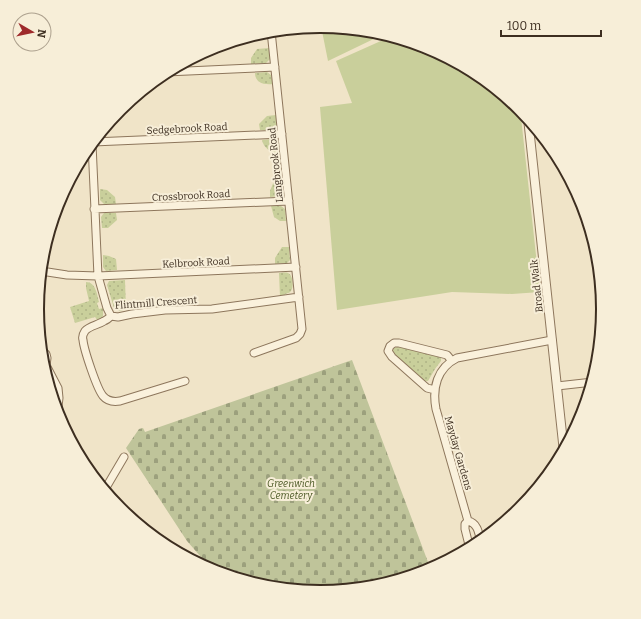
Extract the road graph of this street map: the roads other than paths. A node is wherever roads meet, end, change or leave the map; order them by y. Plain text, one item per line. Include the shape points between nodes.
1 (272, 37) edge
2 (275, 67) junction
3 (180, 71) edge
4 (529, 128) edge
5 (282, 134) junction
6 (100, 143) edge
7 (92, 154) edge
8 (289, 201) junction
9 (94, 209) junction
10 (296, 267) junction
11 (46, 273) edge
12 (98, 276) junction
13 (299, 297) junction
14 (111, 316) junction
15 (552, 340) junction
16 (254, 353) dead end
17 (452, 361) junction
18 (52, 377) edge
19 (185, 381) dead end
20 (587, 383) edge
21 (557, 386) junction
22 (435, 390) junction
23 (59, 398) edge
24 (563, 442) edge
25 (124, 457) dead end
26 (107, 485) edge
27 (468, 521) junction
28 (479, 536) edge
29 (468, 543) edge

1 - 2 street, Langbrook Road
2 - 3 street
2 - 5 street, Langbrook Road
4 - 15 street, Broad Walk
5 - 6 street, Sedgebrook Road
5 - 8 street, Langbrook Road
7 - 9 street
8 - 9 street, Crossbrook Road
8 - 10 street, Langbrook Road
9 - 12 street
10 - 12 street, Kelbrook Road
10 - 13 street, Langbrook Road
11 - 12 street, Kelbrook Road
12 - 14 street
13 - 14 street, Flintmill Crescent via 212,309 165,310
13 - 16 street via 302,329 300,334 296,338
14 - 19 street, Flintmill Crescent via 89,328 82,337 92,370 102,395 107,400 120,401
15 - 17 street, Mayday Gardens via 463,356
15 - 21 street, Broad Walk
17 - 22 street, Mayday Gardens via 441,370
17 - 22 street via 447,356 399,343 390,346 388,351 392,356 427,388
18 - 23 street via 58,388
20 - 21 street
21 - 24 street, Broad Walk
22 - 27 street, Mayday Gardens via 436,409
25 - 26 street
27 - 28 street, Mayday Gardens via 476,525
27 - 29 street, Mayday Gardens via 465,529

